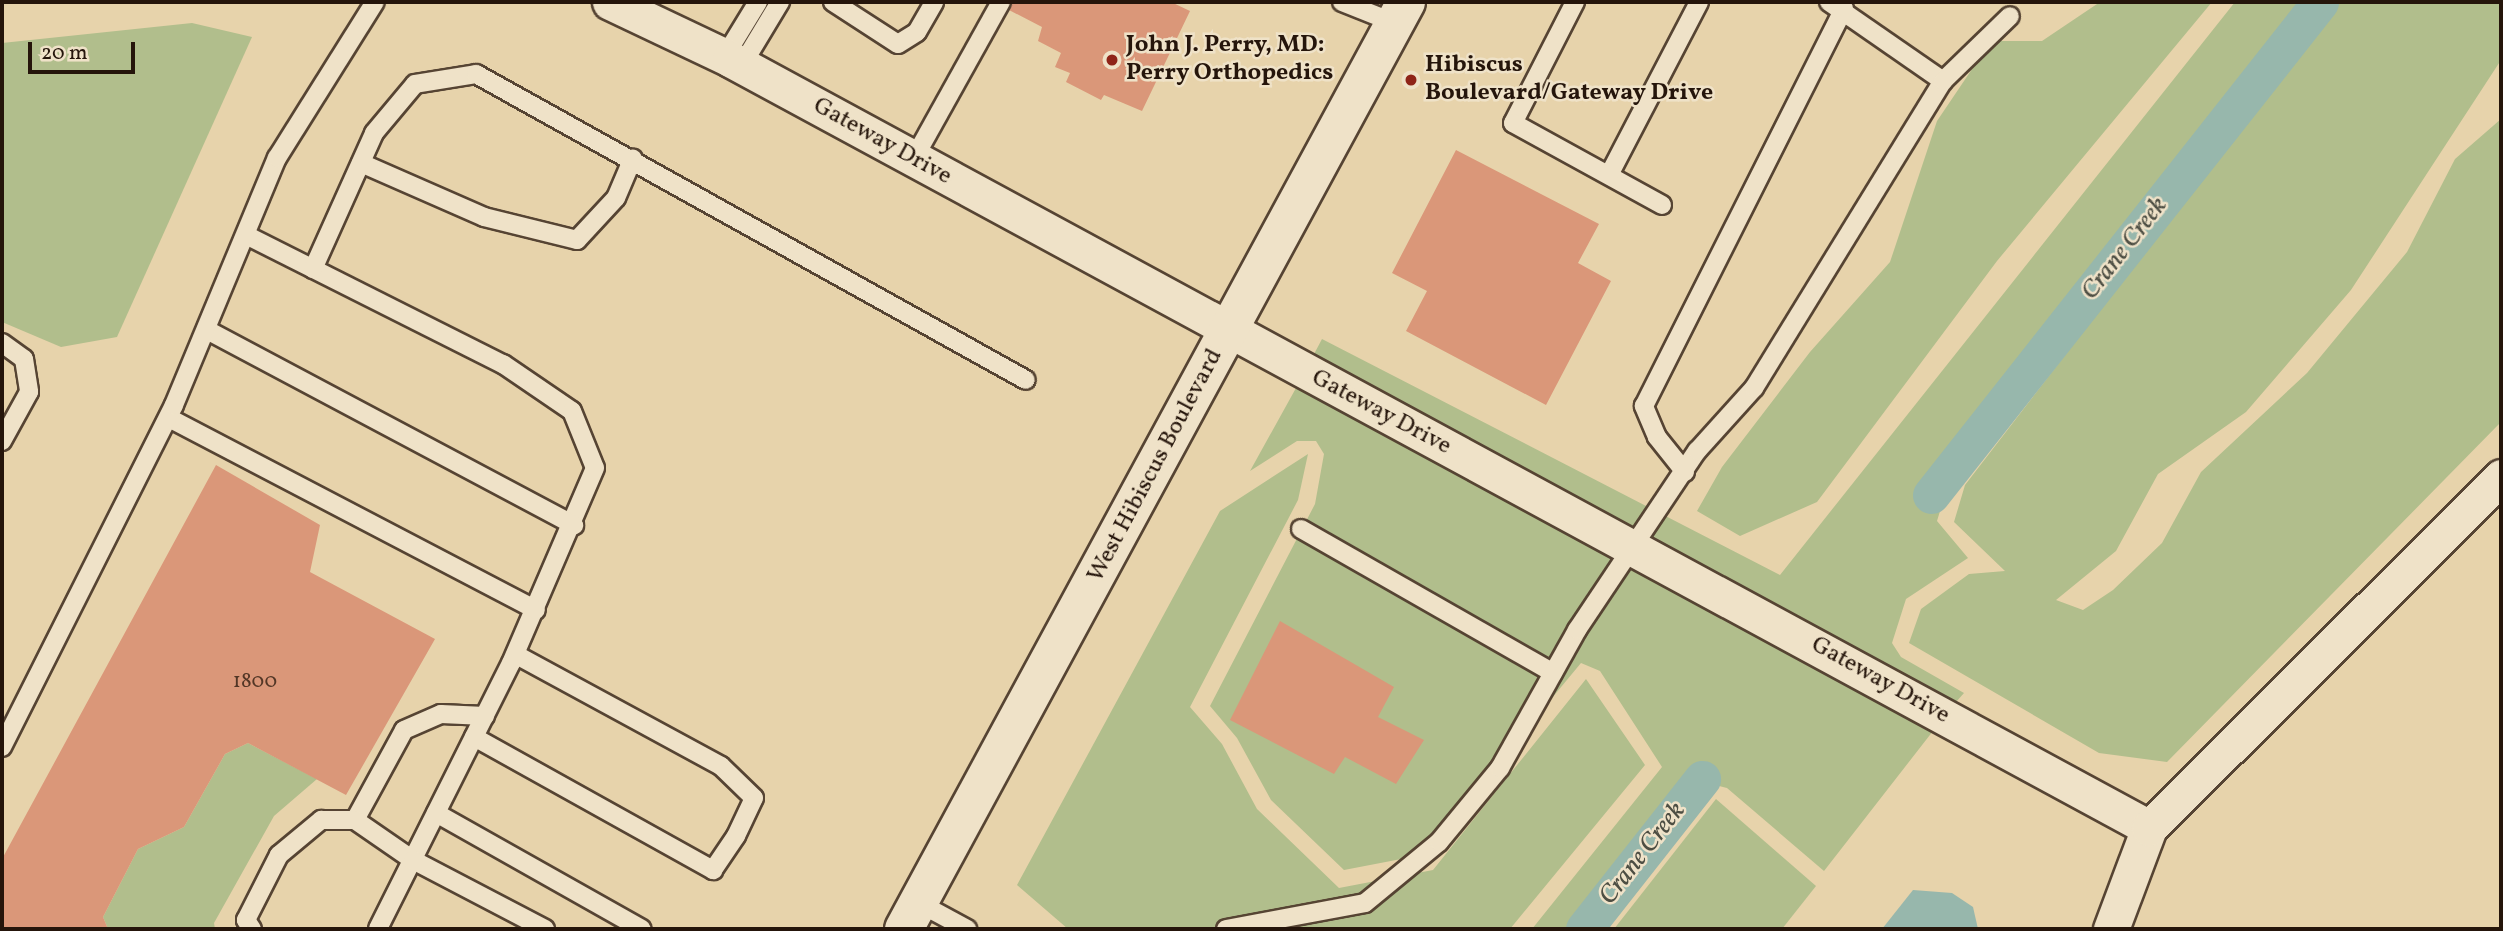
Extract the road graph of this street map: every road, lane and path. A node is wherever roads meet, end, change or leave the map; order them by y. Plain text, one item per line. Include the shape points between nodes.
1 (376, 2) edge
2 (610, 2) edge
3 (758, 2) edge
4 (780, 2) edge
5 (833, 2) edge
6 (934, 2) edge
7 (1001, 2) edge
8 (1342, 2) edge
9 (1575, 2) edge
10 (1699, 2) edge
11 (1836, 6) edge
12 (1401, 12) edge
13 (2010, 16) dead end
14 (733, 61) junction
15 (1943, 81) junction
16 (633, 159) junction
17 (913, 160) junction
18 (361, 163) junction
19 (1609, 175) junction
20 (1662, 205) dead end
21 (246, 235) junction
22 (313, 269) junction
23 (206, 330) junction
24 (1227, 331) junction
25 (2, 343) edge
26 (1027, 380) dead end
27 (169, 418) junction
28 (2, 441) edge
29 (1685, 472) junction
30 (2501, 477) edge
31 (574, 525) junction
32 (1301, 529) dead end
33 (1635, 549) junction
34 (536, 610) junction
35 (515, 654) junction
36 (1553, 673) junction
37 (485, 716) junction
38 (474, 737) junction
39 (2, 747) edge
40 (436, 813) junction
41 (355, 820) junction
42 (2149, 828) junction
43 (413, 860) junction
44 (912, 916) edge
45 (252, 929) edge
46 (378, 929) edge
47 (545, 929) edge
48 (642, 929) edge
49 (967, 929) edge
50 (1226, 929) edge
51 (2111, 929) edge

1 - 21 lane via 277,158
2 - 14 street, Gateway Drive
3 - 14 lane
4 - 14 lane
5 - 6 lane via 898,44 917,32
7 - 17 lane
8 - 12 lane
9 - 19 lane via 1513,123
10 - 19 lane
11 - 15 lane
11 - 29 lane via 1644,406 1657,437
12 - 24 street, West Hibiscus Boulevard
13 - 15 lane
14 - 17 street, Gateway Drive
15 - 29 lane via 1754,388
16 - 18 lane via 616,198 577,240 484,217
16 - 18 lane via 476,74 415,84 373,134
16 - 26 lane
17 - 24 street, Gateway Drive
18 - 22 lane
19 - 20 lane
21 - 22 lane
21 - 23 lane
22 - 31 lane via 503,364 572,411 595,468
23 - 27 lane
23 - 31 lane
24 - 33 street, Gateway Drive
24 - 44 street, West Hibiscus Boulevard
25 - 28 lane via 24,359 29,392
27 - 34 lane
27 - 39 lane
29 - 33 lane
30 - 42 street
31 - 34 lane
32 - 36 lane
33 - 36 lane via 1577,630
33 - 42 street, Gateway Drive
34 - 35 lane
35 - 37 lane
35 - 38 lane via 721,766 754,798 736,836 713,870
36 - 50 lane via 1500,768 1439,842 1365,903
37 - 38 lane
37 - 41 lane via 441,714 404,730
38 - 40 lane
40 - 43 lane
40 - 48 lane
41 - 43 lane
41 - 45 lane via 321,820 279,855 246,920
42 - 51 street
43 - 46 lane
43 - 47 lane
44 - 49 lane

